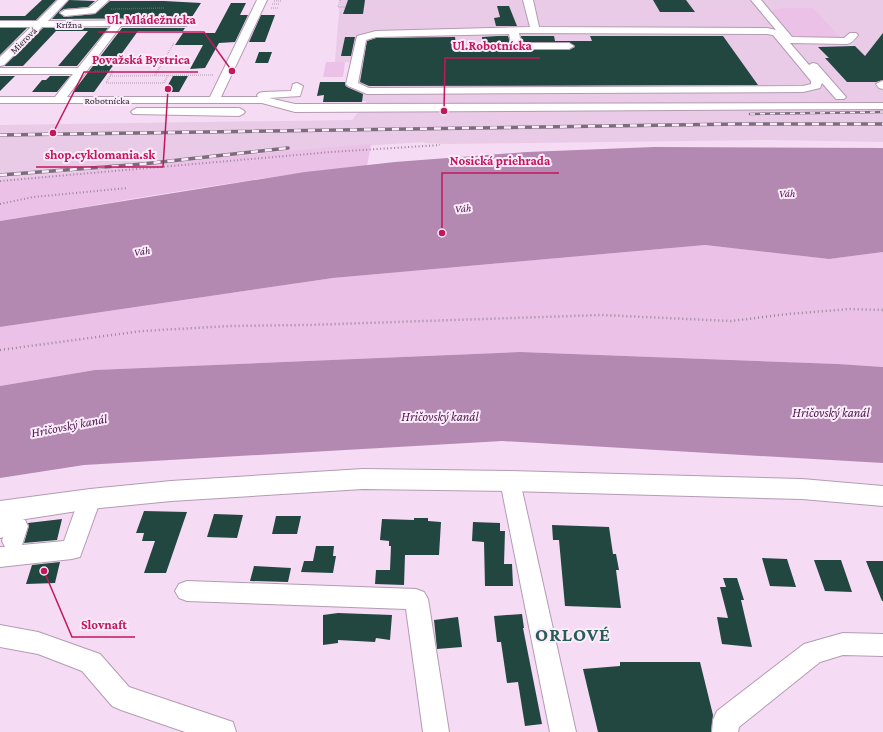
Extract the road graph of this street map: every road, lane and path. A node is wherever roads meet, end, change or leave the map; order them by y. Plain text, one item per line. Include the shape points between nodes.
1 (63, 0) edge
2 (104, 0) edge
3 (340, 0) edge
4 (528, 0) edge
5 (756, 0) edge
6 (273, 1) edge
7 (281, 1) edge
8 (267, 4) edge
9 (280, 4) dead end
10 (345, 7) dead end
11 (164, 8) dead end
12 (278, 8) dead end
13 (96, 9) junction
14 (50, 13) junction
15 (186, 23) dead end
16 (0, 24) edge
17 (39, 24) junction
18 (118, 24) junction
19 (535, 30) junction
20 (513, 31) junction
21 (564, 32) junction
22 (853, 35) dead end
23 (790, 40) junction
24 (174, 43) dead end
25 (0, 63) edge
26 (0, 71) edge
27 (81, 71) junction
28 (168, 75) junction
29 (220, 75) dead end
30 (110, 76) junction
31 (154, 76) junction
32 (297, 86) dead end
33 (246, 95) dead end
34 (840, 97) junction
35 (883, 97) edge
36 (264, 98) junction
37 (0, 100) edge
38 (58, 100) junction
39 (214, 100) junction
40 (286, 106) junction
41 (883, 106) edge
42 (0, 110) edge
43 (440, 145) dead end
44 (0, 182) edge
45 (128, 188) dead end
46 (0, 204) edge
47 (883, 310) edge
48 (0, 350) edge
49 (510, 481) junction
50 (883, 496) edge
51 (90, 499) junction
52 (0, 512) edge
53 (4, 545) edge
54 (187, 592) dead end
55 (0, 636) edge
56 (883, 644) edge
57 (223, 732) edge
58 (436, 732) edge
59 (563, 732) edge
60 (725, 732) edge

1 - 14 street, Mierová
2 - 13 street
3 - 10 path via 338,7
4 - 19 street
5 - 23 street
6 - 7 path
8 - 9 path
8 - 12 path
8 - 39 street
11 - 13 path
13 - 14 street via 82,13
14 - 17 street, Mierová
15 - 18 street, Krížna
16 - 17 street, Krížna
17 - 18 street, Krížna
17 - 25 street, Mierová
18 - 27 street
19 - 20 street
19 - 21 street
20 - 21 street via 517,46 570,49
20 - 21 street via 364,36 361,38 352,84 367,91 803,89 816,86 817,81 776,33 767,31
22 - 23 street via 847,41
23 - 34 street
24 - 31 path
26 - 27 street
27 - 30 path via 113,71
27 - 38 street
28 - 29 path
28 - 30 path via 164,83 106,83
28 - 31 path
30 - 31 path
32 - 36 street via 296,94
33 - 36 street
34 - 35 street
34 - 36 street
36 - 39 street, Robotnícka
36 - 40 street
37 - 38 street, Robotnícka
38 - 39 street, Robotnícka
40 - 41 street via 367,108 374,112 439,111 449,108
40 - 42 street via 271,111 179,113
43 - 44 path via 315,153
45 - 46 path via 33,197
47 - 48 path via 850,309 731,321 601,316 230,326 142,331
49 - 50 main road via 802,489
49 - 51 main road via 363,479 232,486
49 - 59 street
51 - 52 main road
51 - 53 street via 72,550
54 - 58 street via 416,599
55 - 57 street via 38,642 90,662 121,697
56 - 60 street via 843,644 813,652 726,720

